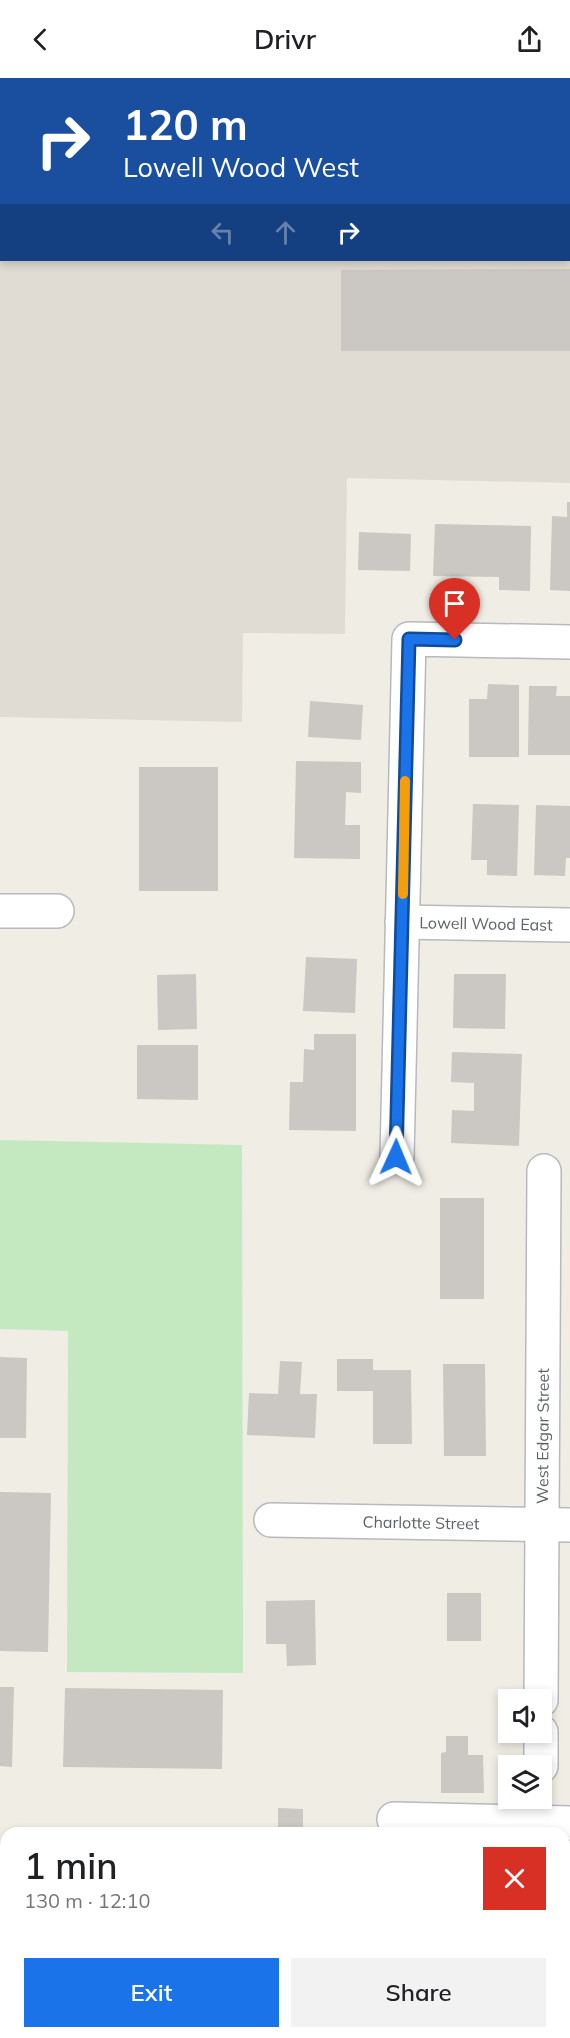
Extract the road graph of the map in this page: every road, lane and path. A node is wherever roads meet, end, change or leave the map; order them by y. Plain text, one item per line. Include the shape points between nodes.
1 (570, 642) edge
2 (0, 911) edge
3 (57, 911) dead end
4 (402, 922) junction
5 (570, 925) edge
6 (396, 1157) dead end
7 (544, 1171) dead end
8 (271, 1520) dead end
9 (556, 1524) edge
10 (542, 1689) edge
11 (394, 1819) dead end
12 (548, 1819) edge

1 - 4 street via 409,639
2 - 3 street
4 - 5 street, Lowell Wood East
4 - 6 street
7 - 9 street, West Edgar Street
8 - 9 street, Charlotte Street
9 - 10 street, West Edgar Street
11 - 12 street

